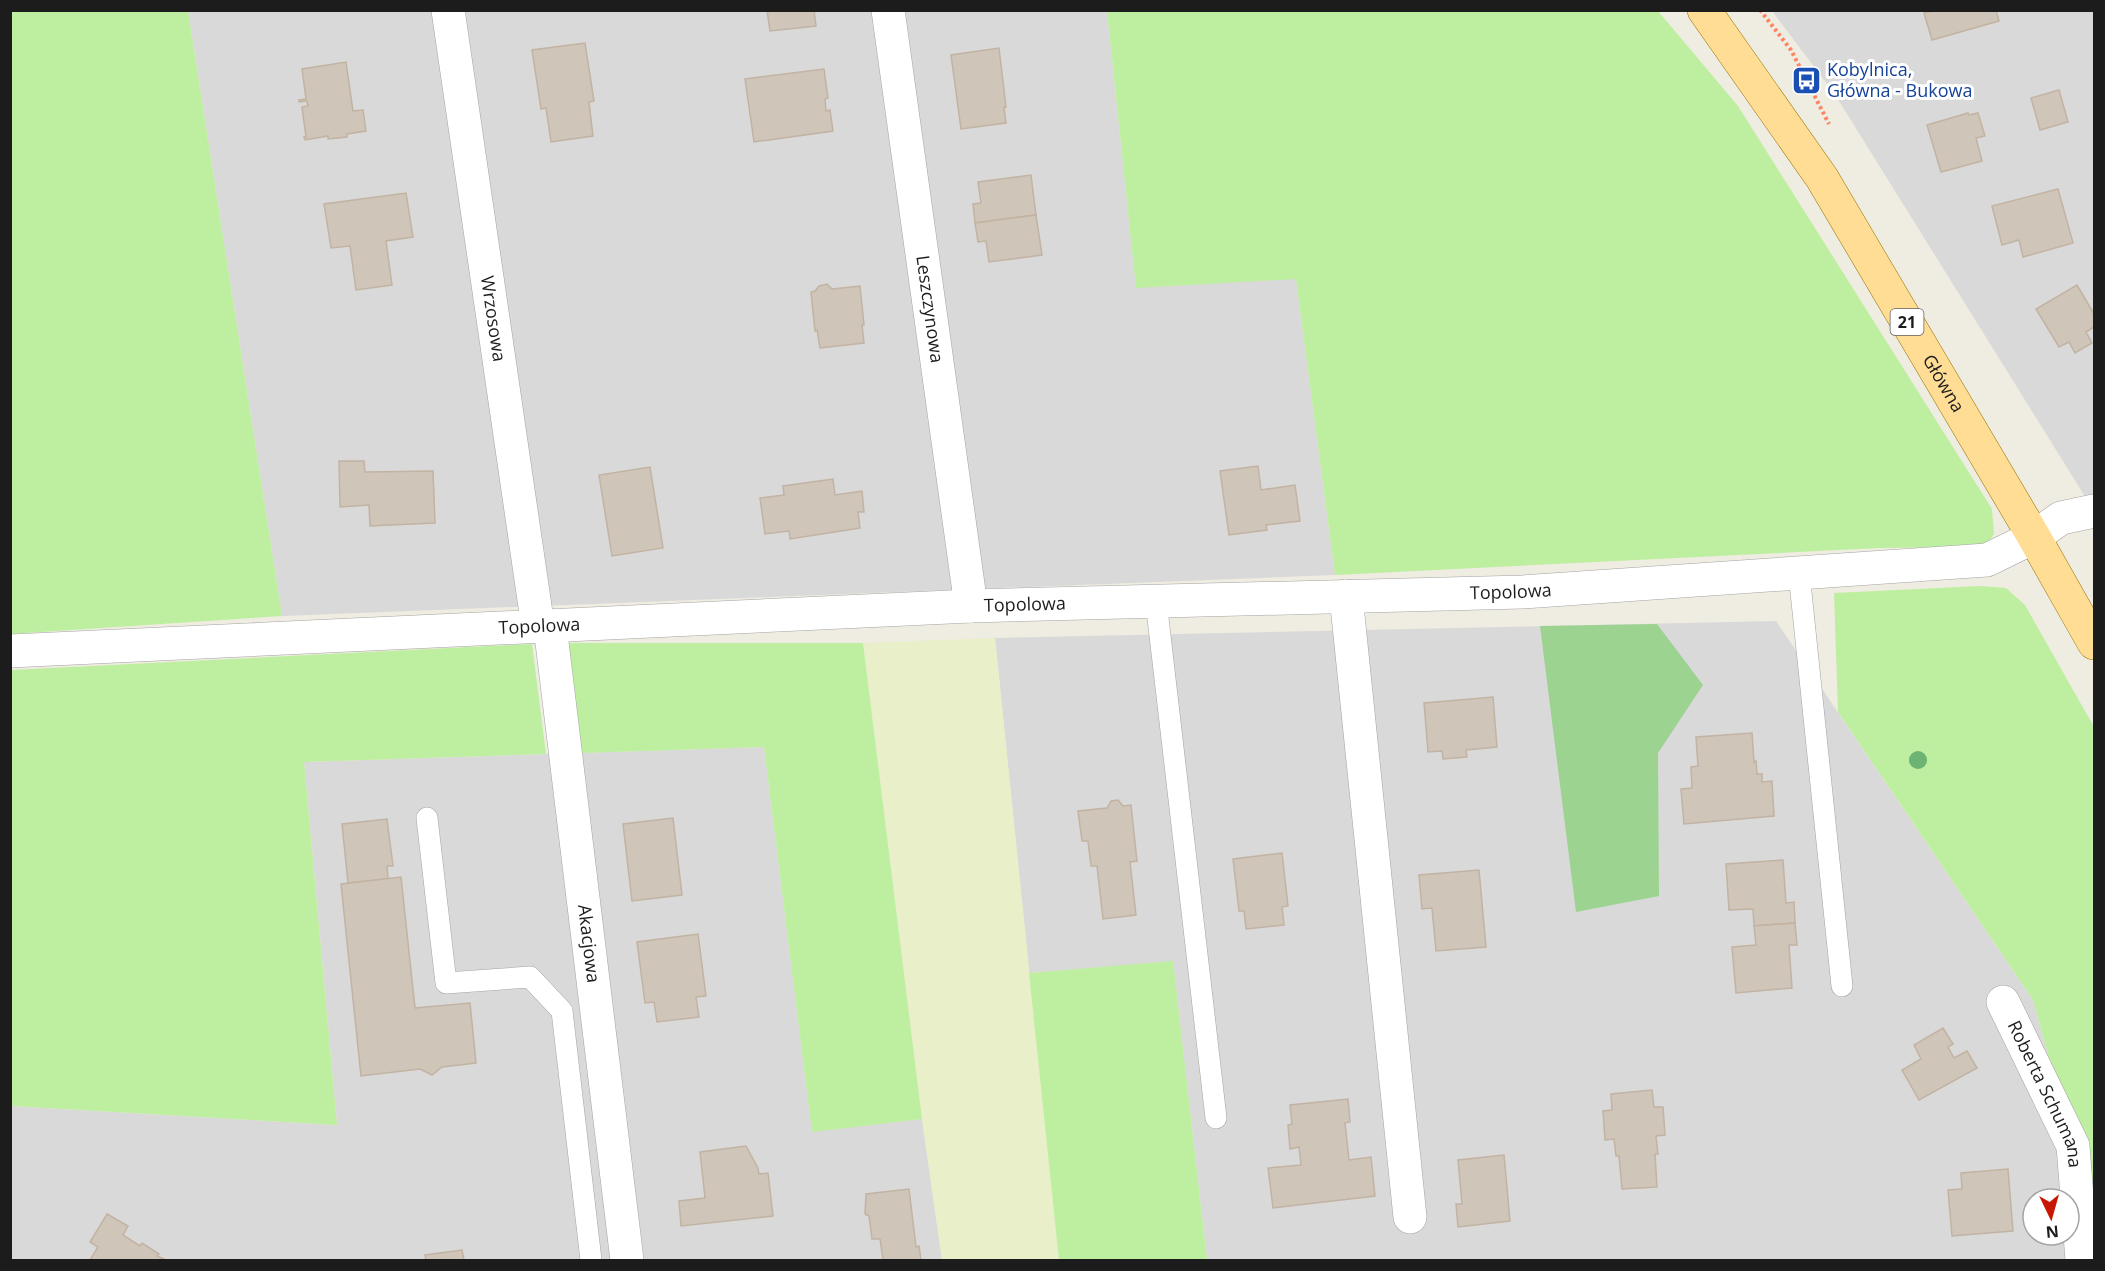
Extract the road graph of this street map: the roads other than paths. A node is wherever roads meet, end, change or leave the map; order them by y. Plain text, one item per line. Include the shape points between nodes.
1 (448, 10) edge
2 (888, 10) edge
3 (1704, 10) edge
4 (2094, 511) edge
5 (2034, 537) junction
6 (1799, 573) junction
7 (1346, 596) junction
8 (1156, 601) junction
9 (970, 606) junction
10 (544, 626) junction
11 (2094, 643) edge
12 (10, 651) edge
13 (427, 818) dead end
14 (1842, 987) dead end
15 (2003, 1002) dead end
16 (1216, 1118) dead end
17 (1410, 1216) dead end
18 (591, 1260) edge
19 (627, 1260) edge
20 (2082, 1260) edge

1 - 10 street, Wrzosowa
2 - 9 street, Leszczynowa
3 - 5 main road, Główna / 21 via 1822,178
4 - 5 street, Topolowa via 2061,518
5 - 6 street, Topolowa via 1987,560
5 - 11 main road, Główna / 21
6 - 7 street, Topolowa via 1522,592
6 - 14 lane
7 - 8 street, Topolowa
7 - 17 street
8 - 9 street, Topolowa
8 - 16 lane
9 - 10 street, Topolowa
10 - 12 street, Topolowa
10 - 19 street, Akacjowa
13 - 18 lane via 446,983 530,977 562,1011
15 - 20 street, Roberta Schumana via 2073,1146

